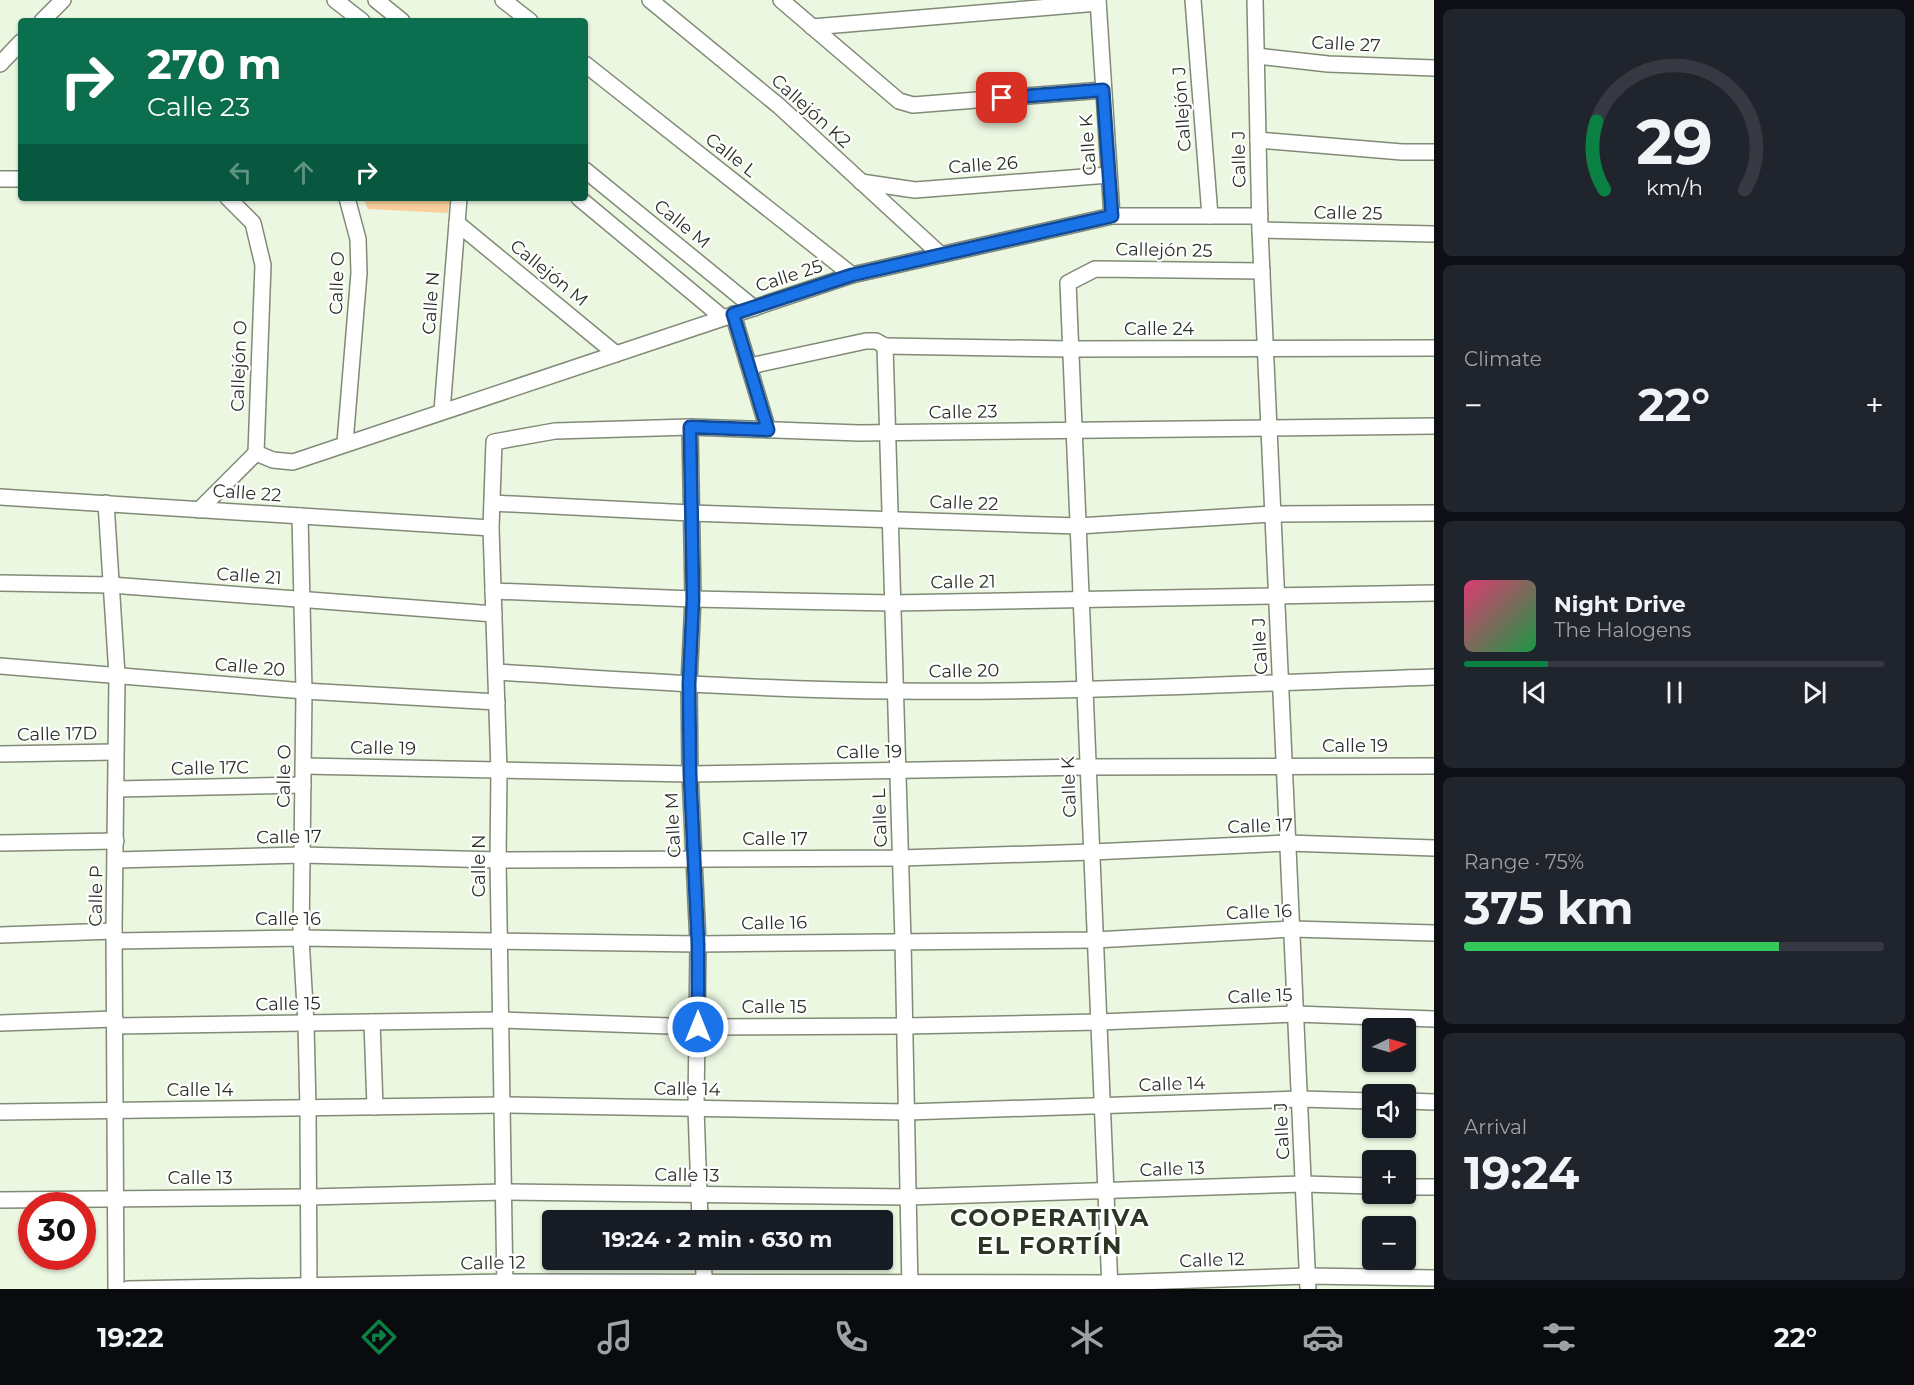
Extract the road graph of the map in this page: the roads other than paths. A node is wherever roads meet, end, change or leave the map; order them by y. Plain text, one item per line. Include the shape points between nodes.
1 (63, 0) edge
2 (335, 0) edge
3 (376, 0) edge
4 (503, 0) edge
5 (650, 0) edge
6 (781, 0) edge
7 (1193, 0) edge
8 (1256, 0) edge
9 (1098, 2) edge
10 (45, 18) edge
11 (358, 18) edge
12 (398, 18) edge
13 (526, 18) edge
14 (812, 27) junction
15 (18, 45) edge
16 (1257, 56) junction
17 (0, 64) edge
18 (588, 66) edge
19 (1434, 68) edge
20 (1103, 90) junction
21 (1258, 140) junction
22 (1434, 152) edge
23 (588, 172) edge
24 (1109, 176) junction
25 (0, 179) edge
26 (18, 179) edge
27 (861, 182) junction
28 (231, 201) edge
29 (348, 201) edge
30 (459, 201) edge
31 (583, 201) edge
32 (1112, 216) junction
33 (1210, 216) junction
34 (457, 223) junction
35 (1260, 223) junction
36 (1434, 234) edge
37 (942, 255) junction
38 (1262, 271) junction
39 (852, 275) junction
40 (1068, 283) joint
41 (754, 308) junction
42 (728, 316) junction
43 (885, 346) junction
44 (1266, 348) junction
45 (1434, 348) edge
46 (1070, 349) junction
47 (616, 354) junction
48 (750, 366) junction
49 (442, 411) junction
50 (1434, 426) edge
51 (690, 427) junction
52 (1269, 427) junction
53 (768, 430) junction
54 (1074, 430) junction
55 (887, 433) junction
56 (494, 442) joint
57 (345, 443) junction
58 (256, 453) junction
59 (0, 497) edge
60 (492, 503) junction
61 (106, 504) junction
62 (199, 510) junction
63 (692, 513) junction
64 (1434, 513) edge
65 (1273, 514) junction
66 (300, 516) junction
67 (890, 520) junction
68 (1078, 526) junction
69 (491, 528) junction
70 (0, 583) edge
71 (111, 585) junction
72 (493, 591) junction
73 (1434, 593) edge
74 (1277, 597) junction
75 (302, 599) junction
76 (693, 599) junction
77 (1081, 601) junction
78 (892, 603) junction
79 (494, 614) junction
80 (0, 666) edge
81 (496, 672) junction
82 (117, 675) junction
83 (1434, 676) edge
84 (1281, 682) junction
85 (689, 684) junction
86 (1085, 689) junction
87 (304, 691) junction
88 (895, 691) junction
89 (497, 702) junction
90 (115, 752) junction
91 (0, 754) edge
92 (304, 766) junction
93 (1285, 766) junction
94 (1434, 766) edge
95 (1088, 767) junction
96 (499, 771) junction
97 (898, 771) junction
98 (690, 774) junction
99 (303, 785) junction
100 (117, 789) junction
101 (116, 841) junction
102 (0, 843) edge
103 (1288, 843) junction
104 (1434, 848) edge
105 (1092, 852) junction
106 (302, 855) junction
107 (901, 858) junction
108 (695, 859) junction
109 (116, 860) junction
110 (498, 860) junction
111 (1292, 929) junction
112 (1434, 933) edge
113 (0, 935) edge
114 (115, 936) junction
115 (301, 938) junction
116 (499, 940) junction
117 (1095, 940) junction
118 (903, 941) junction
119 (698, 944) junction
120 (1296, 1014) junction
121 (1434, 1019) edge
122 (501, 1020) junction
123 (115, 1022) junction
124 (372, 1022) junction
125 (1099, 1022) junction
126 (0, 1023) edge
127 (306, 1024) junction
128 (905, 1026) junction
129 (698, 1027) junction
130 (1300, 1099) junction
131 (1362, 1101) edge
132 (1416, 1101) edge
133 (1434, 1102) edge
134 (502, 1105) junction
135 (1102, 1106) junction
136 (375, 1107) junction
137 (308, 1109) junction
138 (696, 1109) junction
139 (115, 1110) junction
140 (907, 1112) junction
141 (0, 1113) edge
142 (1304, 1184) junction
143 (1362, 1186) edge
144 (1416, 1186) edge
145 (1434, 1187) edge
146 (1106, 1191) junction
147 (504, 1192) junction
148 (699, 1195) junction
149 (309, 1197) junction
150 (908, 1197) junction
151 (116, 1198) junction
152 (0, 1200) edge
153 (700, 1210) edge
154 (704, 1270) edge
155 (1434, 1278) edge
156 (1308, 1282) edge
157 (705, 1285) edge
158 (505, 1286) edge
159 (910, 1286) edge
160 (1110, 1286) edge
161 (309, 1287) edge
162 (116, 1289) edge
163 (128, 1289) edge

1 - 10 street
2 - 11 street
3 - 12 street
4 - 13 street
5 - 27 street, Callejón K2 via 779,106
6 - 14 street
7 - 33 street, Callejón J
8 - 16 street, Calle J
9 - 14 street
9 - 20 street, Calle K
14 - 20 street via 899,101 913,105
15 - 17 street
16 - 19 street, Calle 27 via 1328,64
16 - 21 street, Calle J
18 - 39 street, Calle L
20 - 24 street, Calle K
21 - 22 street
21 - 35 street, Calle J
23 - 41 street, Calle M
24 - 27 street, Calle 26 via 915,190
24 - 32 street, Calle K
25 - 26 street
27 - 37 street, Callejón K2
28 - 58 street, Callejón O via 253,223 263,265
29 - 57 street, Calle O via 358,239 359,273
30 - 34 street, Calle N
31 - 42 street
32 - 33 street, Calle 25
32 - 37 street, Calle 25
33 - 35 street, Calle 25
34 - 47 street, Callejón M
34 - 49 street, Calle N
35 - 36 street, Calle 25
35 - 38 street, Calle J
37 - 39 street, Calle 25
38 - 40 street, Callejón 25 via 1095,269
38 - 44 street, Calle J
39 - 41 street, Calle 25
40 - 46 street, Calle K
41 - 42 street, Calle 25
42 - 47 street, Calle 25
42 - 48 street
43 - 46 street, Calle 24
43 - 48 street via 876,340 866,341
43 - 55 street, Calle L
44 - 45 street, Calle 24
44 - 46 street, Calle 24
44 - 52 street, Calle J
46 - 54 street, Calle K
47 - 49 street, Calle 25
48 - 53 street
49 - 57 street, Calle 25
50 - 52 street, Calle 23
51 - 53 street, Calle 23
51 - 56 street, Calle 23 via 555,431
51 - 63 street, Calle M
52 - 54 street, Calle 23
52 - 65 street, Calle J
53 - 55 street, Calle 23
54 - 55 street, Calle 23
54 - 68 street, Calle K
55 - 67 street, Calle L
56 - 60 street, Calle N
57 - 58 street via 292,462
58 - 62 street
59 - 61 street, Calle 22
60 - 63 street, Calle 22
60 - 69 street, Calle N
61 - 62 street, Calle 22
61 - 71 street, Calle P
62 - 66 street, Calle 22
63 - 67 street, Calle 22
63 - 76 street, Calle M
64 - 65 street, Calle 22
65 - 68 street, Calle 22
65 - 74 street, Calle J
66 - 69 street, Calle 22
66 - 75 street, Calle O
67 - 68 street, Calle 22
67 - 78 street, Calle L
68 - 77 street, Calle K
69 - 72 street, Calle N
70 - 71 street, Calle 21
71 - 75 street, Calle 21
71 - 82 street, Calle P
72 - 76 street, Calle 21
72 - 79 street, Calle N
73 - 74 street, Calle 21
74 - 77 street, Calle 21
74 - 84 street, Calle J
75 - 79 street, Calle 21
75 - 87 street, Calle O
76 - 78 street, Calle 21
76 - 85 street, Calle M
77 - 78 street, Calle 21
77 - 86 street, Calle K
78 - 88 street, Calle L
79 - 81 street, Calle N
80 - 82 street, Calle 20
81 - 85 street, Calle 20
81 - 89 street, Calle N
82 - 87 street, Calle 20
82 - 90 street, Calle P
83 - 84 street, Calle 20
84 - 86 street, Calle 20
84 - 93 street, Calle J
85 - 88 street, Calle 20
85 - 98 street, Calle M
86 - 88 street, Calle 20
86 - 95 street, Calle K
87 - 89 street, Calle 20
87 - 92 street, Calle O
88 - 97 street, Calle L
89 - 96 street, Calle N
90 - 91 street, Calle 17D
90 - 100 street, Calle P
92 - 96 street, Calle 19
92 - 99 street, Calle O
93 - 94 street, Calle 19
93 - 95 street, Calle 19
93 - 103 street, Calle J
95 - 97 street, Calle 19
95 - 105 street, Calle K
96 - 98 street, Calle 19
96 - 110 street, Calle N
97 - 98 street, Calle 19
97 - 107 street, Calle L
98 - 108 street, Calle M
99 - 100 street, Calle 17C
99 - 106 street, Calle O
100 - 101 street, Calle P
101 - 102 street
101 - 109 street, Calle P
103 - 104 street, Calle 17
103 - 105 street, Calle 17
103 - 111 street, Calle J
105 - 107 street, Calle 17
105 - 117 street, Calle K
106 - 109 street, Calle 17
106 - 110 street, Calle 17
106 - 115 street, Calle O
107 - 108 street, Calle 17
107 - 118 street, Calle L
108 - 110 street, Calle 17
108 - 119 street, Calle M
109 - 114 street, Calle P
110 - 116 street, Calle N
111 - 112 street, Calle 16
111 - 117 street, Calle 16
111 - 120 street, Calle J
113 - 114 street, Calle 16
114 - 115 street, Calle 16
114 - 123 street, Calle P
115 - 116 street, Calle 16
115 - 127 street, Calle O
116 - 119 street, Calle 16
116 - 122 street, Calle N
117 - 118 street, Calle 16
117 - 125 street, Calle K
118 - 119 street, Calle 16
118 - 128 street, Calle L
119 - 129 street, Calle M
120 - 121 street, Calle 15
120 - 125 street, Calle 15
120 - 130 street, Calle J
122 - 124 street, Calle 15
122 - 129 street, Calle 15
122 - 134 street, Calle N
123 - 126 street, Calle 15
123 - 127 street, Calle 15
123 - 139 street, Calle P
124 - 127 street, Calle 15
124 - 136 street
125 - 128 street, Calle 15
125 - 135 street, Calle K
127 - 137 street, Calle O
128 - 129 street, Calle 15
128 - 140 street, Calle L
129 - 138 street, Calle M
130 - 131 street, Calle 14
130 - 135 street, Calle 14
130 - 142 street, Calle J
132 - 133 street
134 - 136 street, Calle 14
134 - 138 street, Calle 14
134 - 147 street, Calle N
135 - 140 street, Calle 14
135 - 146 street, Calle K
136 - 137 street, Calle 14
137 - 139 street, Calle 14
137 - 149 street, Calle O
138 - 140 street, Calle 14
138 - 148 street, Calle M
139 - 141 street, Calle 14
139 - 151 street, Calle P
140 - 150 street, Calle L
142 - 143 street, Calle 13
142 - 146 street, Calle 13
142 - 156 street, Calle J
144 - 145 street
146 - 150 street, Calle 13
146 - 160 street, Calle K
147 - 148 street, Calle 13
147 - 149 street, Calle 13
147 - 158 street, Calle N
148 - 150 street, Calle 13
148 - 153 street, Calle M
149 - 151 street, Calle 13
149 - 161 street, Calle O
150 - 159 street, Calle L
151 - 152 street, Calle 13
151 - 162 street, Calle P
154 - 157 street
155 - 156 street, Calle 12
156 - 160 street, Calle 12
157 - 158 street, Calle 12
157 - 159 street, Calle 12
158 - 161 street, Calle 12
159 - 160 street, Calle 12
161 - 163 street, Calle 12

